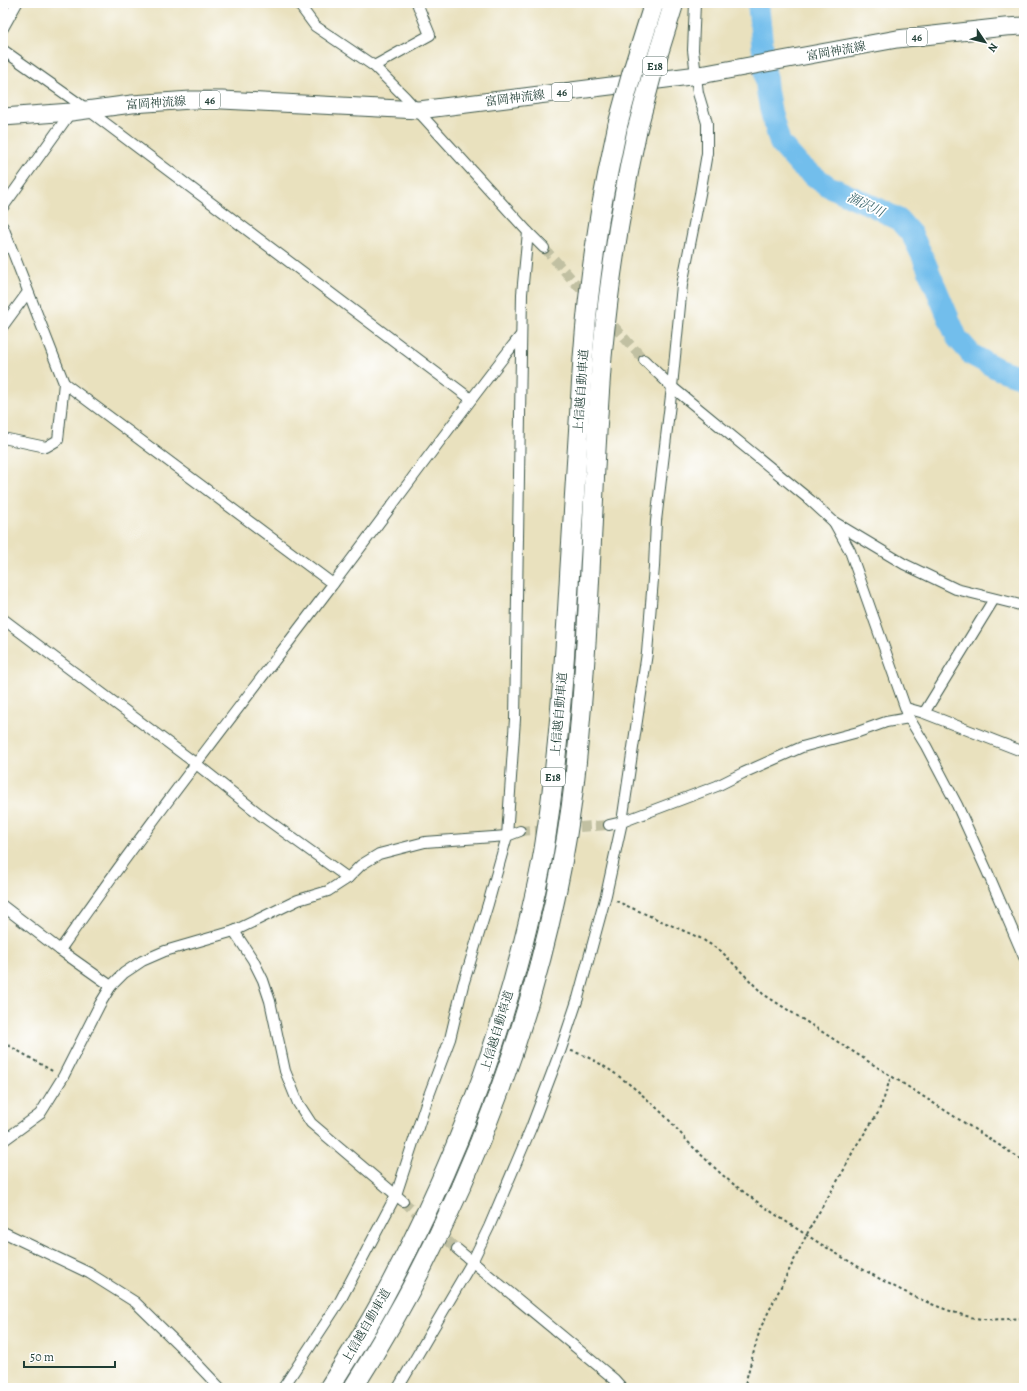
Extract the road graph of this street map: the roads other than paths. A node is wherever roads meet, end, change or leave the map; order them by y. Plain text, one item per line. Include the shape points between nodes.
1 (17, 3) edge
2 (298, 3) edge
3 (417, 3) edge
4 (654, 3) edge
5 (674, 3) edge
6 (695, 3) edge
7 (1024, 26) edge
8 (3, 28) edge
9 (3, 50) edge
10 (374, 66) junction
11 (701, 74) junction
12 (88, 110) junction
13 (419, 110) junction
14 (70, 112) junction
15 (3, 118) edge
16 (3, 206) edge
17 (3, 227) edge
18 (528, 232) junction
19 (544, 248) tunnel mouth
20 (28, 292) junction
21 (3, 326) edge
22 (522, 335) junction
23 (644, 360) tunnel mouth
24 (64, 383) junction
25 (672, 387) junction
26 (471, 398) junction
27 (3, 438) edge
28 (834, 522) junction
29 (333, 584) junction
30 (994, 599) junction
31 (1024, 606) edge
32 (3, 619) edge
33 (906, 708) junction
34 (924, 713) junction
35 (909, 718) junction
36 (1024, 752) edge
37 (195, 763) junction
38 (622, 822) junction
39 (609, 826) tunnel mouth
40 (520, 831) tunnel mouth
41 (506, 836) junction
42 (348, 878) junction
43 (3, 906) edge
44 (234, 931) junction
45 (60, 950) junction
46 (1024, 957) edge
47 (111, 986) junction
48 (3, 1141) edge
49 (400, 1198) junction
50 (3, 1232) edge
51 (457, 1249) tunnel mouth
52 (472, 1262) junction
53 (220, 1388) edge
54 (283, 1388) edge
55 (329, 1388) edge
56 (353, 1388) edge
57 (398, 1388) edge
58 (622, 1388) edge

1 - 8 street
2 - 10 street via 315,26
3 - 10 street via 430,35
4 - 55 highway, 上信越自動車道 / E18, bridge via 618,124 596,241 582,365 560,716 544,845 532,908 499,1029 459,1139 408,1251 381,1303
5 - 56 highway, 上信越自動車道 / E18, bridge via 637,130 624,193 608,299 599,401 581,715 565,846 553,906 538,966 502,1084 456,1199 378,1347
6 - 11 street via 693,50
7 - 11 main road, 富岡神流線 / 46 via 897,40
9 - 12 street
10 - 13 street
11 - 13 main road, 富岡神流線 / 46
11 - 25 street via 698,92 707,123 707,153 682,285
12 - 13 main road, 富岡神流線 / 46 via 132,104 222,100
12 - 14 main road, 富岡神流線 / 46
12 - 26 street
13 - 18 street
14 - 15 main road, 富岡神流線 / 46
14 - 16 street
17 - 20 street
18 - 19 street
18 - 22 street via 522,294
20 - 21 street
20 - 24 street
22 - 26 street
22 - 41 street via 515,719
23 - 25 street
24 - 27 street via 58,440 46,447
24 - 29 street
25 - 28 street
25 - 38 street via 656,521 647,653
26 - 29 street
28 - 30 street via 904,564 956,590
28 - 33 street via 850,550
29 - 37 street
30 - 31 street
30 - 34 street
32 - 37 street
33 - 34 street
33 - 35 street
34 - 36 street
35 - 38 street via 886,722 802,747 717,786
35 - 46 street via 957,805
37 - 42 street via 262,816
37 - 45 street
38 - 39 street
38 - 52 street via 606,895 578,998 561,1049 531,1128
40 - 41 street
41 - 42 street via 425,842 409,846 379,854 361,865
41 - 49 street via 450,1039 426,1103
42 - 44 street via 328,891 298,900
43 - 45 street
44 - 47 street via 165,951 142,961
44 - 49 street via 263,980 285,1071 298,1103 310,1123
45 - 47 street
47 - 48 street via 63,1077 40,1114
49 - 54 street via 340,1301
50 - 53 street via 90,1273 134,1302
51 - 52 street
52 - 57 street
52 - 58 street

